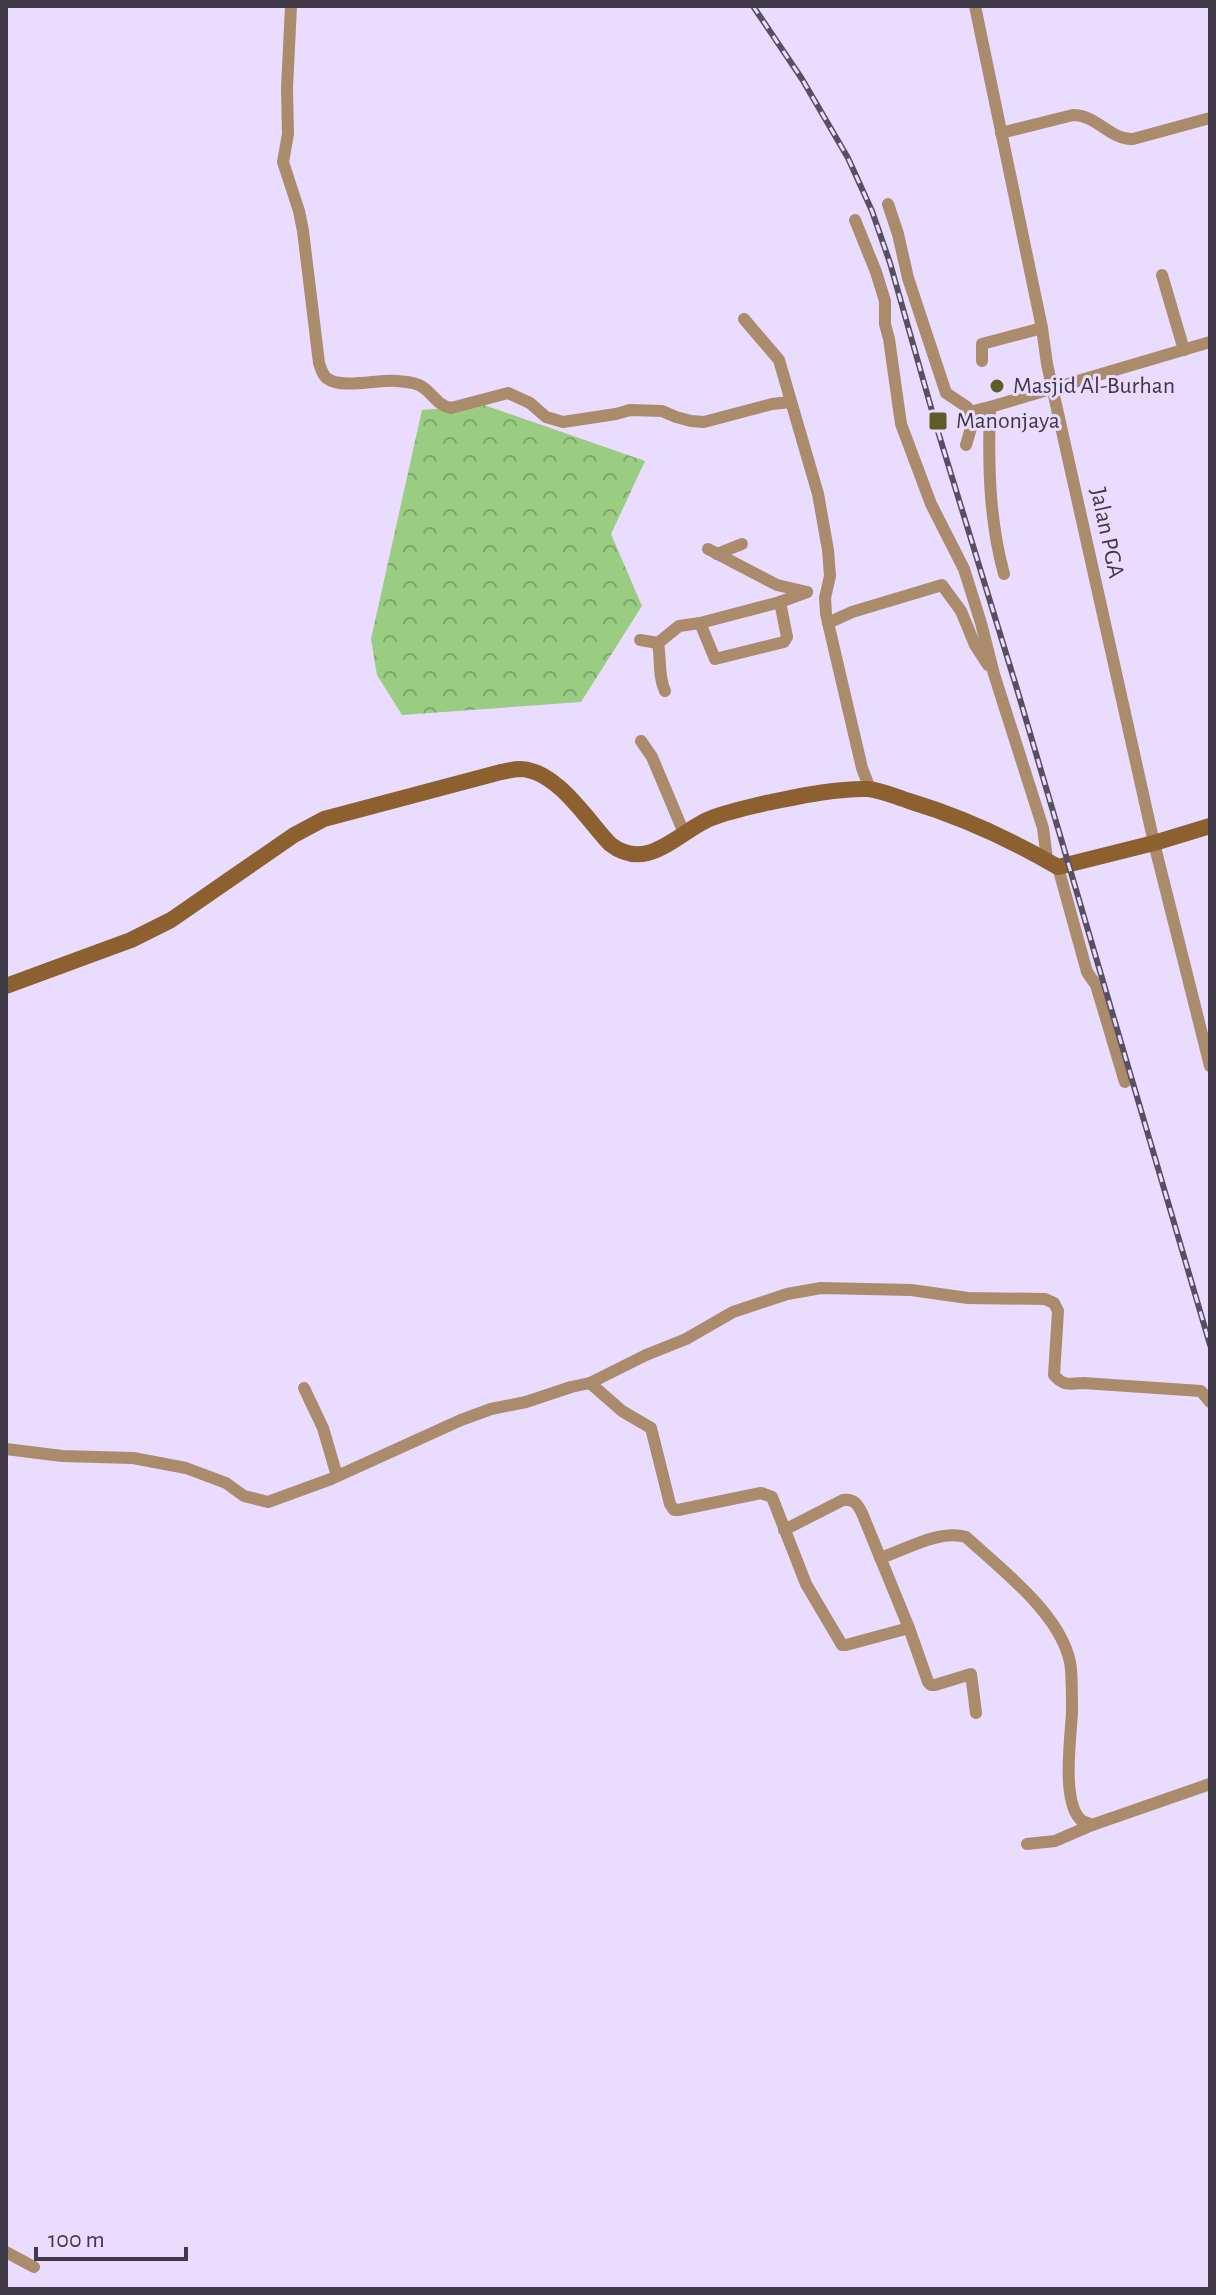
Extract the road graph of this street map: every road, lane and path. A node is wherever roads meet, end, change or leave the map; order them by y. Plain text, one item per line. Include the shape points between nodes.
1 (291, 6) edge
2 (975, 6) edge
3 (1210, 118) edge
4 (1001, 133) junction
5 (888, 204) dead end
6 (855, 220) dead end
7 (1162, 275) dead end
8 (744, 319) dead end
9 (1042, 328) junction
10 (1210, 342) edge
11 (1184, 350) junction
12 (982, 361) dead end
13 (1053, 388) junction
14 (790, 402) junction
15 (990, 407) junction
16 (969, 412) junction
17 (966, 445) dead end
18 (742, 544) dead end
19 (1004, 574) dead end
20 (807, 592) junction
21 (825, 598) junction
22 (780, 602) junction
23 (700, 623) junction
24 (828, 623) junction
25 (640, 640) dead end
26 (658, 643) junction
27 (994, 674) junction
28 (665, 691) dead end
29 (641, 741) dead end
30 (870, 789) junction
31 (1210, 826) edge
32 (684, 833) junction
33 (1154, 843) junction
34 (1053, 863) junction
35 (6, 986) edge
36 (1210, 1066) edge
37 (1125, 1082) dead end
38 (590, 1383) junction
39 (304, 1388) dead end
40 (1210, 1402) edge
41 (6, 1449) edge
42 (337, 1476) junction
43 (784, 1530) junction
44 (880, 1558) junction
45 (909, 1628) junction
46 (976, 1713) dead end
47 (1210, 1784) edge
48 (1092, 1825) junction
49 (1027, 1844) dead end
50 (6, 2252) edge
51 (34, 2267) dead end

1 - 14 street via 283,162 299,211 319,363 328,379 409,382 451,408 508,393 563,422 630,410 662,411 704,422
2 - 4 street, Jalan PGA
3 - 4 street via 1133,139 1123,139 1082,115
4 - 9 street, Jalan PGA
5 - 16 street via 946,393
6 - 27 street via 885,301 901,424 922,484 964,569
7 - 11 street
8 - 14 street via 779,360
9 - 12 street via 982,344
9 - 13 street, Jalan PGA
10 - 11 street
11 - 13 street
13 - 15 street
13 - 33 street, Jalan PGA
14 - 21 street via 824,522 830,576
15 - 16 street
15 - 19 street via 992,495
16 - 17 street
18 - 20 street via 712,552 777,585
20 - 21 street
20 - 22 street
21 - 24 street
22 - 23 street
22 - 23 street via 784,642 715,659
23 - 26 street via 679,626
24 - 27 street via 942,585
24 - 30 street
25 - 26 street
26 - 28 street
27 - 34 street
29 - 32 street
30 - 32 main road via 839,790 726,813
30 - 34 main road via 986,829
31 - 33 main road
32 - 35 main road via 633,856 610,844 551,782 521,769 501,772 324,819 171,920
33 - 34 main road
33 - 36 street, Jalan PGA
34 - 37 street
38 - 40 street via 733,1312 787,1294 821,1288 911,1290 968,1298 1045,1299 1058,1311 1054,1375 1059,1381 1201,1391
38 - 42 street via 461,1420
38 - 43 street via 651,1428 674,1510 765,1493 774,1501
39 - 42 street
41 - 42 street via 133,1458 186,1468 268,1502
43 - 44 street via 851,1500 859,1507
43 - 45 street via 806,1584 842,1645
44 - 45 street
44 - 48 street via 958,1534 1037,1603 1058,1632 1071,1665 1071,1798 1081,1819
45 - 46 street via 931,1685 972,1675
47 - 48 street
48 - 49 street via 1055,1841
50 - 51 street

